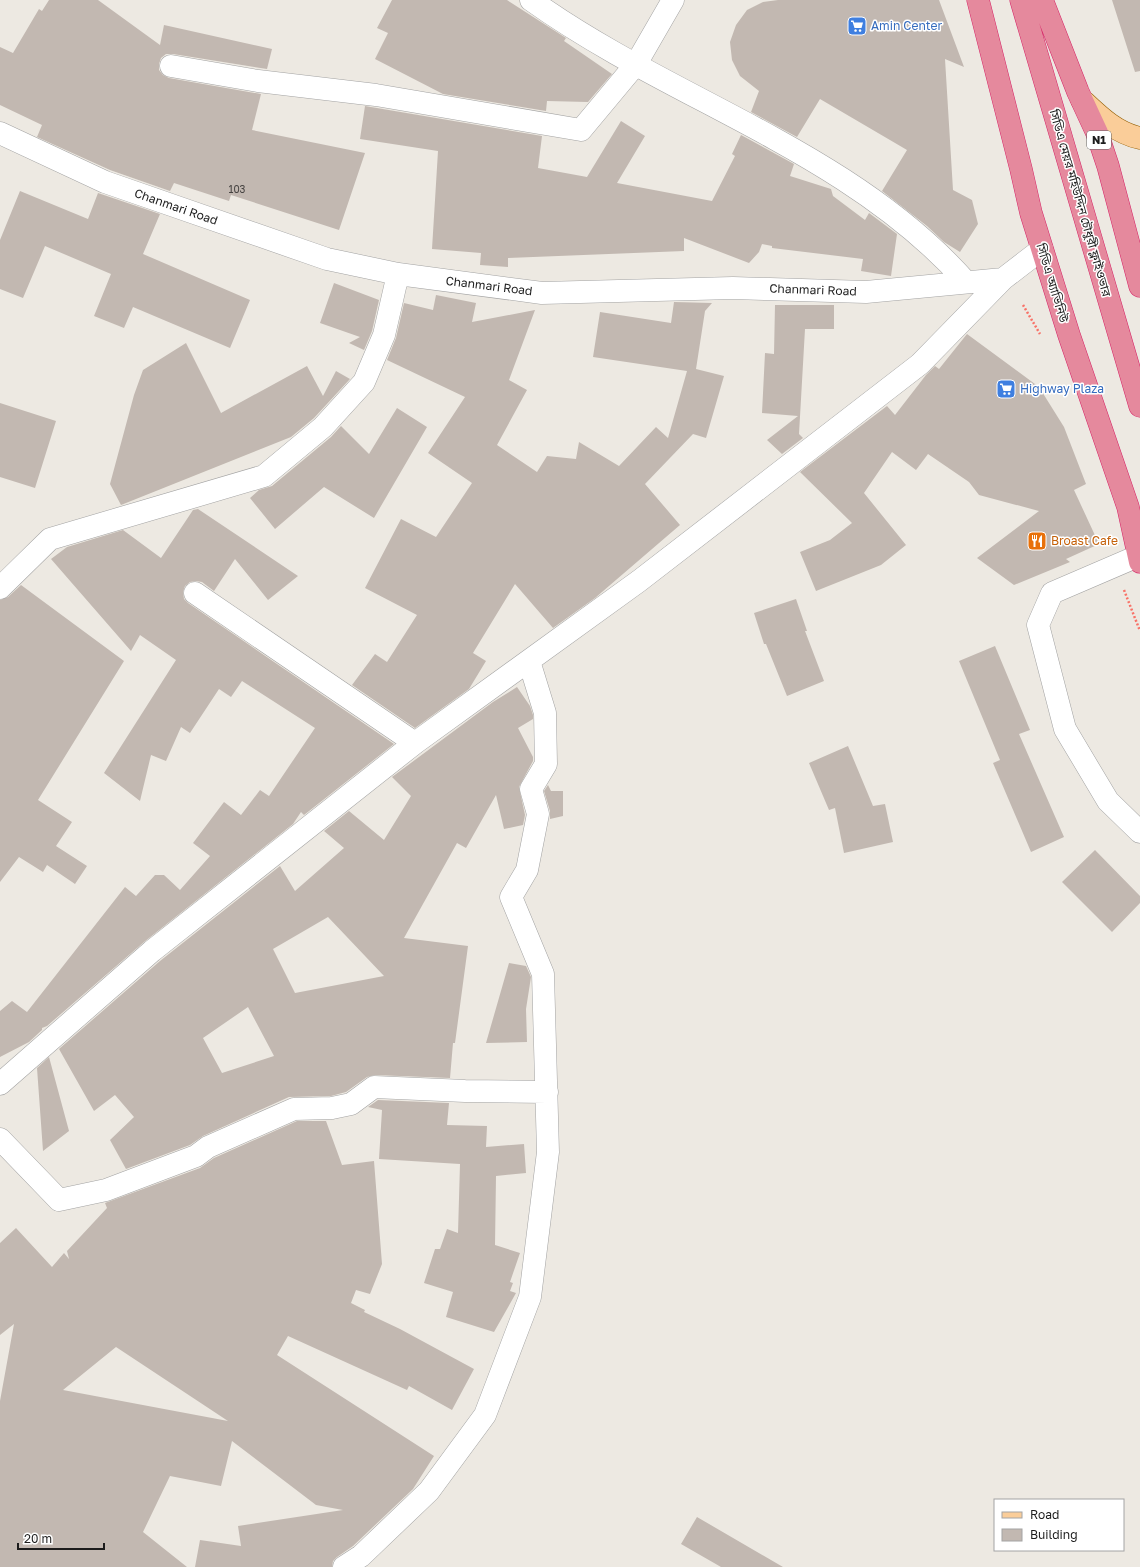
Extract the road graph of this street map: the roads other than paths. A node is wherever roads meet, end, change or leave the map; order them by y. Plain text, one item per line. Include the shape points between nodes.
1 (531, 0) edge
2 (673, 0) edge
3 (978, 0) edge
4 (1021, 0) edge
5 (1036, 0) edge
6 (1042, 0) edge
7 (636, 64) junction
8 (171, 66) dead end
9 (1082, 100) junction
10 (0, 133) edge
11 (1140, 138) edge
12 (1080, 201) junction
13 (1042, 249) junction
14 (398, 274) junction
15 (1003, 279) junction
16 (966, 282) junction
17 (1140, 286) edge
18 (1140, 406) edge
19 (1134, 514) edge
20 (1139, 559) edge
21 (0, 588) edge
22 (195, 592) dead end
23 (529, 661) junction
24 (415, 743) junction
25 (1140, 832) edge
26 (0, 1084) edge
27 (547, 1092) junction
28 (0, 1139) edge
29 (344, 1567) edge

1 - 7 street via 567,25
2 - 7 street
3 - 13 highway, সিডিএ অ্যাভিনিউ
4 - 12 highway, সিডিএ মেয়র মহিউদ্দিন চৌধুরী ফ্লাইওভার
5 - 12 highway, N1
6 - 9 highway, N1
7 - 8 street via 581,130 376,95 258,81
7 - 16 street via 780,142 881,204 943,256
9 - 11 main road via 1116,129
9 - 17 highway, N1 via 1108,166
10 - 14 street, Chanmari Road via 105,182 327,259
12 - 18 highway, সিডিএ মেয়র মহিউদ্দিন চৌধুরী ফ্লাইওভার
13 - 15 street
13 - 19 highway, সিডিএ অ্যাভিনিউ via 1068,335
14 - 16 street, Chanmari Road via 542,293 733,288 866,292
14 - 21 street via 384,335 364,382 323,427 264,476 50,539
15 - 16 street, Chanmari Road
15 - 23 street via 920,364 639,581
19 - 20 highway, সিডিএ অ্যাভিনিউ
20 - 25 street via 1052,593 1038,625 1064,729 1108,801
22 - 24 street
23 - 24 street
23 - 27 street via 546,713 546,764 531,789 538,814 527,870 511,897 543,974
24 - 26 street via 152,951
27 - 28 street via 465,1092 374,1087 351,1104 332,1108 294,1109 208,1146 196,1156 106,1190 59,1200
27 - 29 street via 548,1152 530,1297 485,1415 429,1491 361,1556

